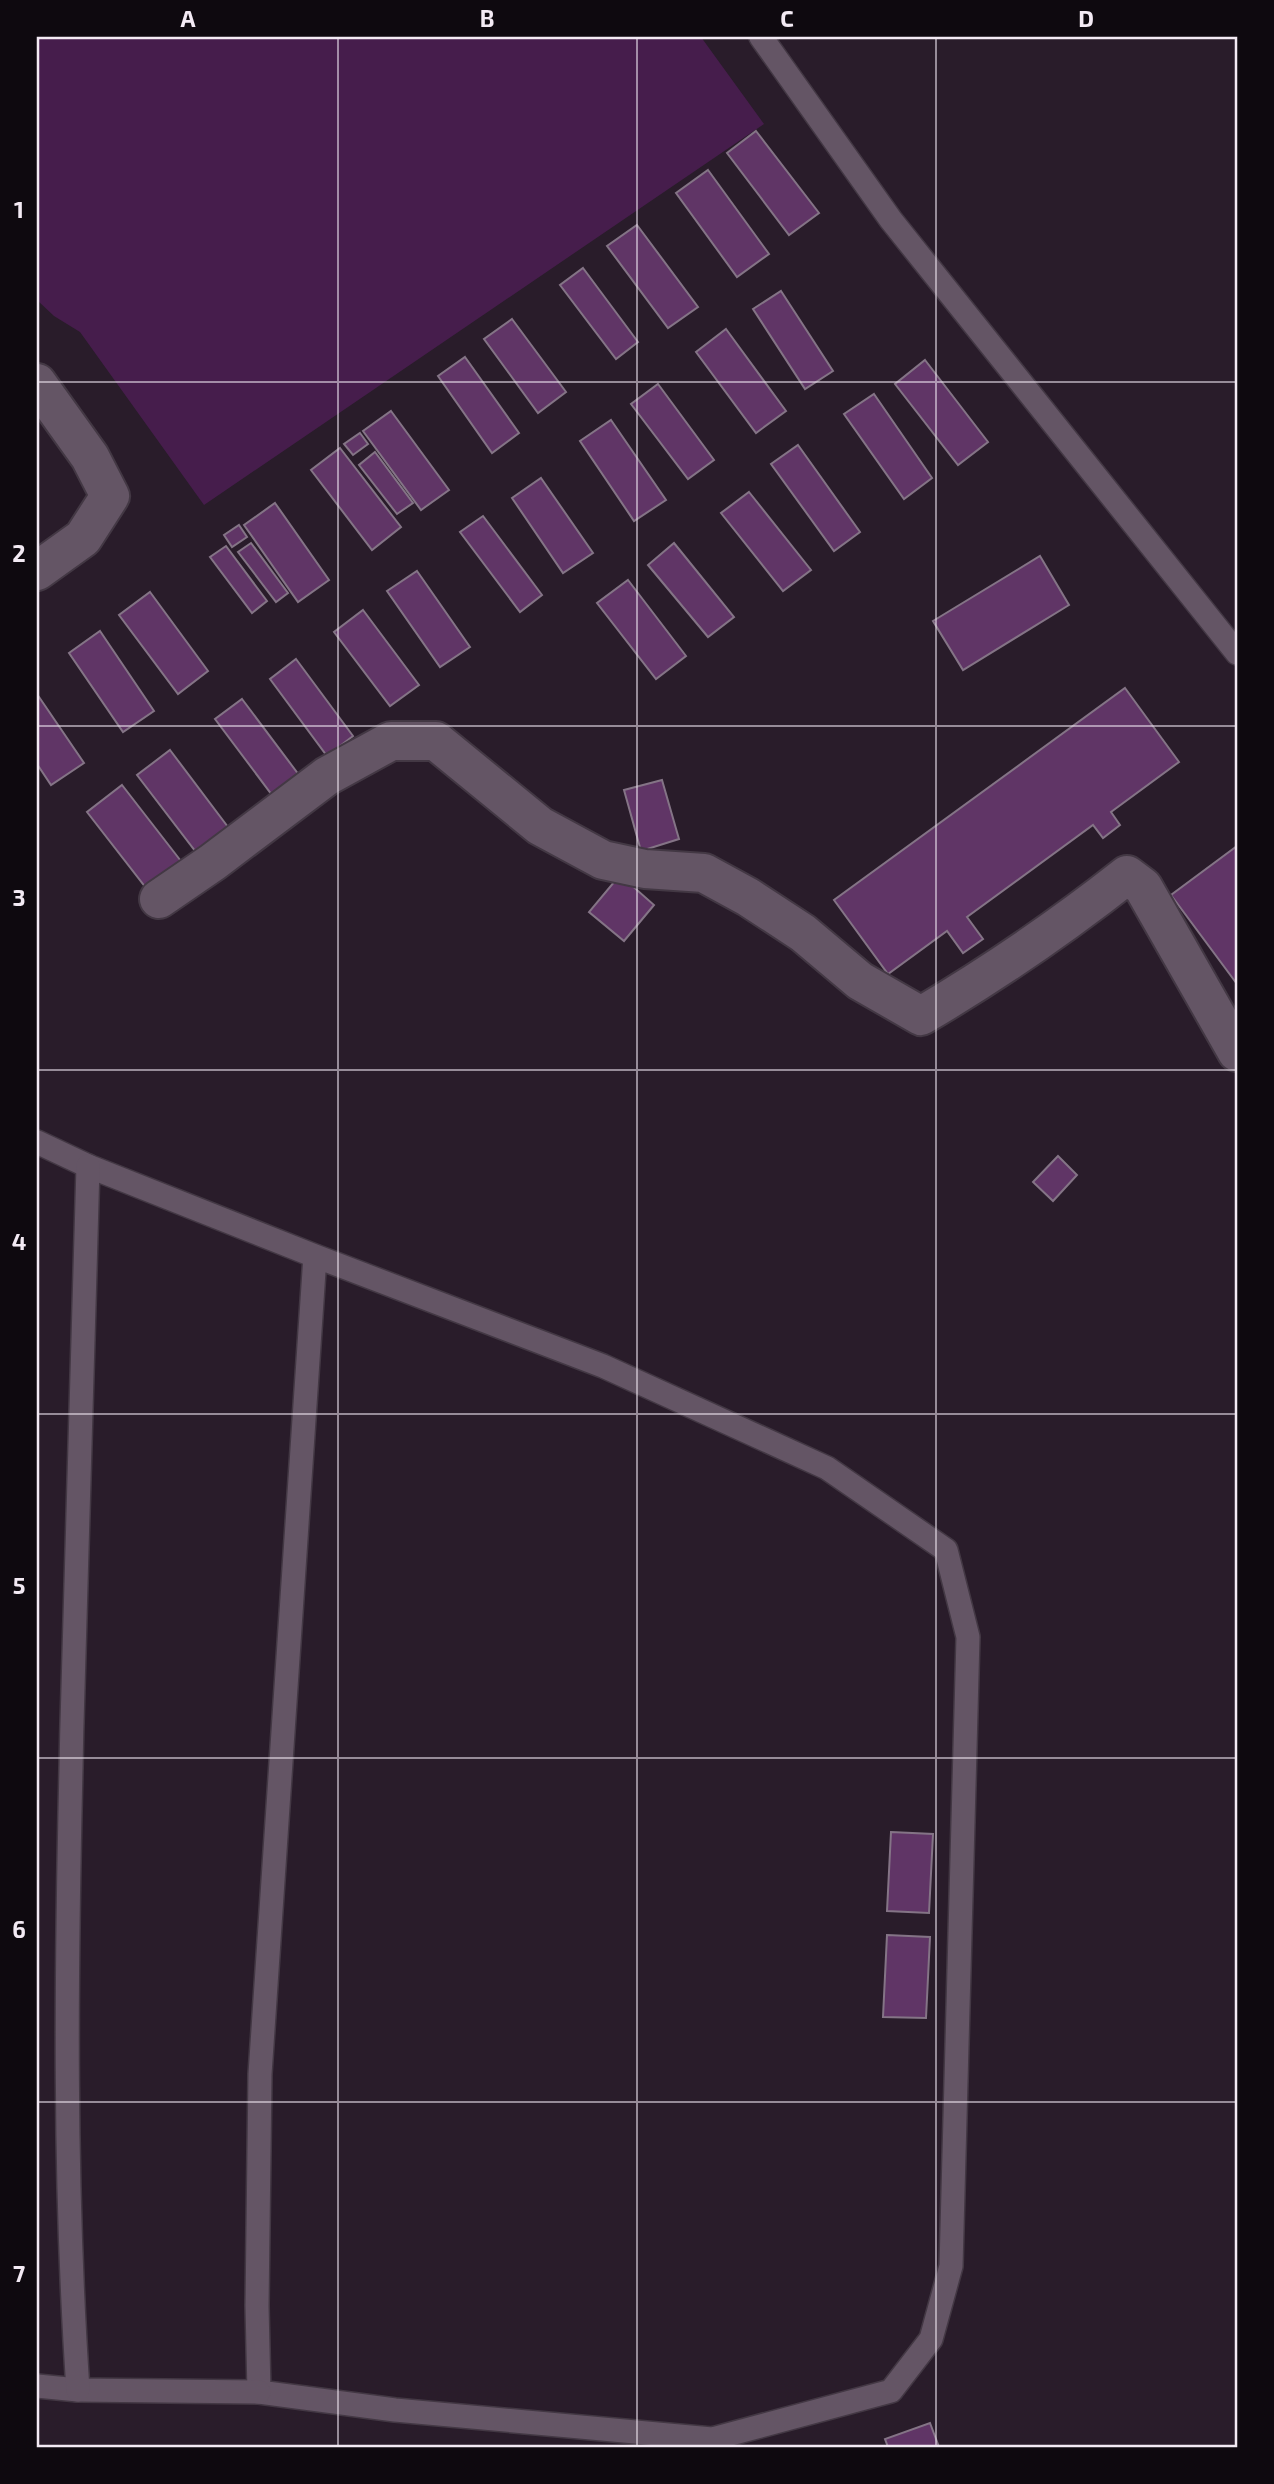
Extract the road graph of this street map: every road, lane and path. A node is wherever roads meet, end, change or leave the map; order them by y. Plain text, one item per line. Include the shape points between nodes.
1 (761, 37) edge
2 (37, 383) edge
3 (37, 570) edge
4 (1237, 653) edge
5 (159, 899) dead end
6 (1237, 1052) edge
7 (37, 1142) edge
8 (88, 1166) junction
9 (314, 1256) junction
10 (37, 2386) edge
11 (78, 2390) junction
12 (259, 2392) junction
13 (714, 2443) edge

1 - 4 lane via 891,220
2 - 3 street via 90,457 110,496 83,538
5 - 6 street via 327,776 391,741 436,741 540,826 603,860 645,869 704,873 803,933 860,981 921,1016 986,978 1127,875 1143,887
7 - 8 lane
8 - 9 lane
8 - 11 lane via 66,1990 71,2286
9 - 12 lane via 260,2074
9 - 13 lane via 603,1366 827,1468 946,1550 968,1637 951,2266 931,2339 891,2391
10 - 11 lane
11 - 12 lane
12 - 13 lane

